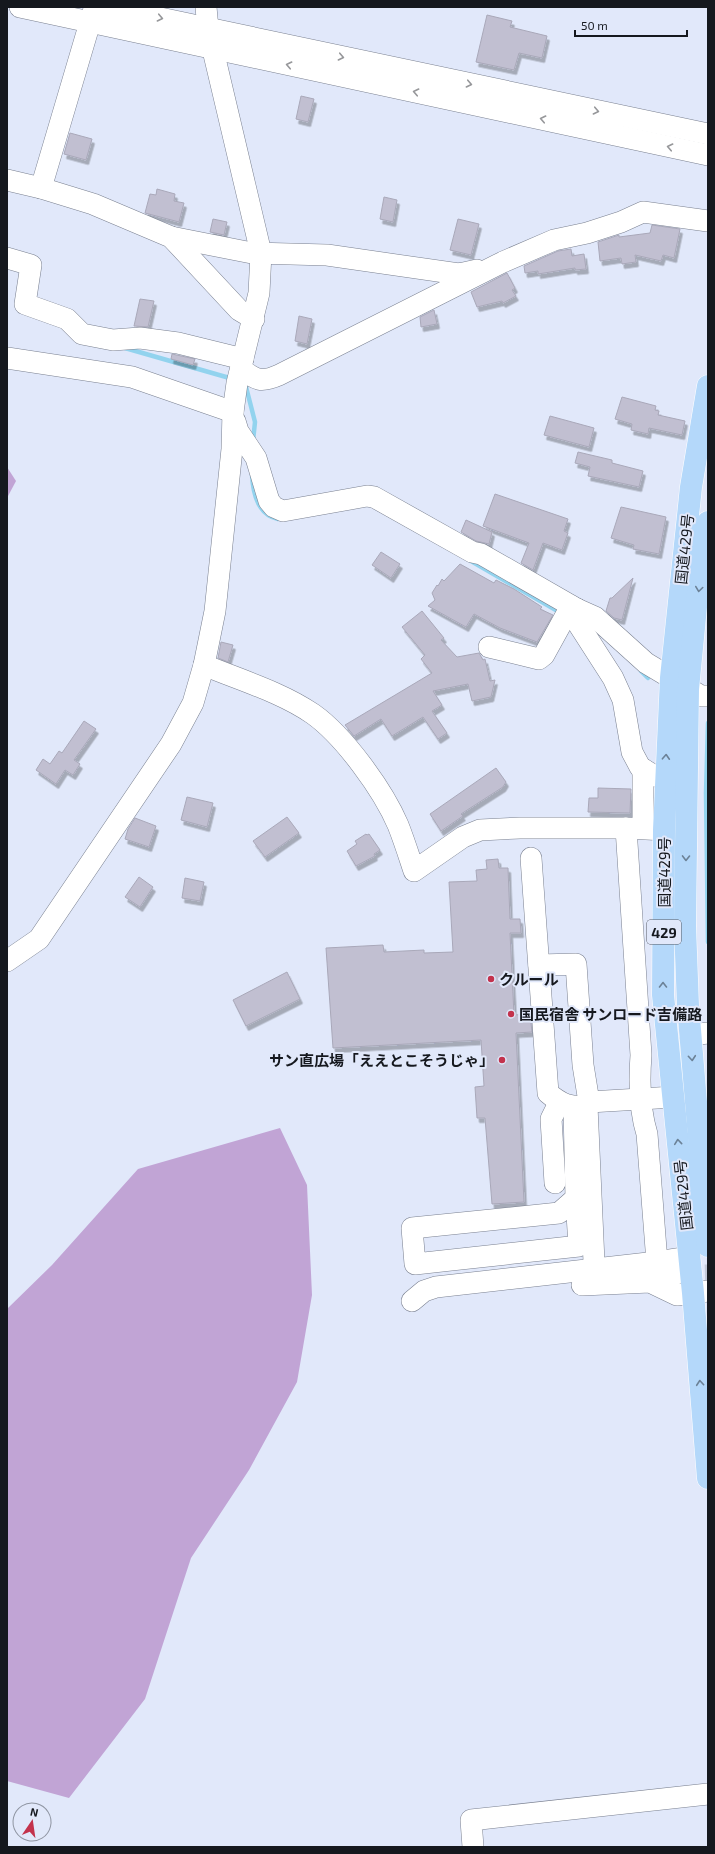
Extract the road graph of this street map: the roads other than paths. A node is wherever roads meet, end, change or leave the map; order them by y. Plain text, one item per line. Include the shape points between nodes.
1 (20, 7) edge
2 (108, 7) edge
3 (206, 7) edge
4 (92, 15) edge
5 (208, 29) junction
6 (213, 49) junction
7 (708, 134) edge
8 (708, 155) edge
9 (7, 180) edge
10 (41, 188) junction
11 (708, 221) edge
12 (171, 237) junction
13 (261, 253) junction
14 (7, 258) edge
15 (503, 262) junction
16 (254, 319) junction
17 (7, 358) edge
18 (240, 371) junction
19 (708, 386) edge
20 (233, 412) junction
21 (701, 468) edge
22 (708, 522) edge
23 (574, 608) junction
24 (489, 647) dead end
25 (204, 665) junction
26 (689, 688) edge
27 (644, 769) junction
28 (665, 779) junction
29 (687, 786) junction
30 (644, 829) junction
31 (686, 831) junction
32 (530, 858) dead end
33 (7, 962) edge
34 (539, 965) junction
35 (699, 1034) edge
36 (695, 1095) junction
37 (674, 1097) junction
38 (641, 1099) junction
39 (577, 1105) junction
40 (555, 1183) dead end
41 (576, 1198) junction
42 (708, 1246) edge
43 (690, 1257) junction
44 (656, 1262) junction
45 (595, 1276) junction
46 (673, 1276) tunnel mouth
47 (701, 1292) edge
48 (407, 1302) dead end
49 (708, 1478) edge
50 (708, 1794) edge
51 (474, 1847) edge

1 - 4 street
2 -> 5 street
3 - 5 street
4 - 6 street
4 - 10 street
5 - 6 street
5 -> 7 street
8 -> 6 street
6 - 13 street
9 - 10 street
10 - 12 street via 93,204
11 - 15 street via 643,212 587,233 554,240
12 - 13 street
12 - 16 street via 239,310
13 - 15 street via 327,255 459,274
13 - 16 street via 259,293
14 - 18 street via 31,265 25,304 68,319 82,334 113,340 140,338 178,342
15 - 18 street via 266,381 254,379
16 - 18 street
17 - 20 street via 132,377
18 - 20 street
19 - 21 highway, 国道429号 / 429
20 - 23 street via 238,431 256,458 268,501 274,507 283,510 374,497 472,552 481,554
20 - 25 street via 216,603
21 - 26 highway, 国道429号 / 429
22 -> 26 highway, 国道429号 / 429 via 696,607
23 - 24 street via 544,655 538,659
23 - 26 street via 595,617 646,663
23 - 27 street via 577,622 613,678 623,700 632,752 640,767
25 - 30 street via 278,695 312,714 336,733 356,757 385,802 397,824 414,871 463,837 480,830
25 - 33 street via 193,703 172,744 39,939
28 -> 26 highway, 国道429号 / 429
26 - 29 highway, 国道429号 / 429
27 - 28 street
27 - 30 street
28 - 29 street
28 - 30 highway, 国道429号 / 429
29 - 31 highway, 国道429号 / 429
30 - 31 street
37 -> 30 highway, 国道429号 / 429
30 - 38 street
31 -> 35 highway, 国道429号 / 429 via 685,926
32 - 34 street
34 - 39 street via 548,1093
34 - 39 street via 576,964 583,1064
35 -> 36 highway, 国道429号 / 429
36 - 37 street
36 - 42 highway, 国道429号 / 429
37 - 38 street
43 -> 37 highway, 国道429号 / 429
38 - 39 street
38 - 44 street via 647,1134
39 - 40 street via 551,1119
39 - 41 street
39 - 45 street
41 - 41 street via 559,1213 412,1228 415,1264 579,1246
43 - 44 street
43 - 47 highway, 国道429号 / 429
44 - 45 street
45 - 46 street via 656,1273
45 - 47 street via 650,1282 677,1295
45 - 48 street
49 -> 47 highway, 国道429号 / 429
50 - 51 street via 471,1820

